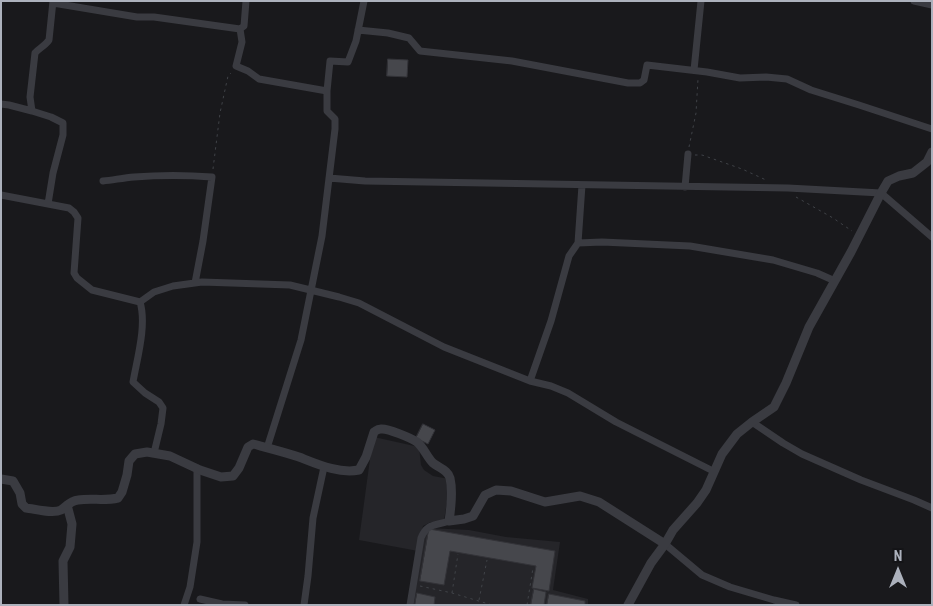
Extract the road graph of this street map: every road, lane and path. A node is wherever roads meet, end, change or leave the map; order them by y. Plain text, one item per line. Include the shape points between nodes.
1 (246, 1) edge
2 (364, 1) edge
3 (696, 1) edge
4 (701, 1) edge
5 (914, 1) edge
6 (53, 2) edge
7 (932, 5) edge
8 (240, 29) junction
9 (358, 30) junction
10 (236, 66) junction
11 (696, 71) junction
12 (327, 91) junction
13 (1, 104) edge
14 (32, 112) junction
15 (932, 129) edge
16 (932, 152) edge
17 (688, 154) junction
18 (212, 177) junction
19 (329, 178) junction
20 (103, 181) dead end
21 (769, 181) dead end
22 (582, 185) junction
23 (685, 187) junction
24 (881, 193) junction
25 (1, 195) edge
26 (794, 196) dead end
27 (48, 204) junction
28 (859, 235) junction
29 (932, 237) edge
30 (578, 243) junction
31 (835, 281) junction
32 (195, 283) junction
33 (312, 290) junction
34 (140, 302) junction
35 (530, 381) junction
36 (752, 422) junction
37 (267, 448) junction
38 (154, 453) junction
39 (324, 467) junction
40 (197, 468) junction
41 (713, 471) junction
42 (1, 479) edge
43 (67, 505) junction
44 (932, 508) edge
45 (449, 521) junction
46 (665, 544) junction
47 (458, 554) dead end
48 (487, 560) dead end
49 (534, 568) dead end
50 (414, 585) junction
51 (452, 594) junction
52 (200, 599) dead end
53 (479, 601) junction
54 (64, 605) edge
55 (184, 605) edge
56 (245, 605) edge
57 (304, 605) edge
58 (410, 605) edge
59 (492, 605) edge
60 (527, 605) edge
61 (628, 605) edge
62 (796, 605) edge

1 - 8 street via 244,26
2 - 9 street
3 - 4 street
4 - 11 street
5 - 7 street
6 - 8 street via 138,17
6 - 14 street via 49,40 36,53 30,97
8 - 10 street via 242,42
9 - 11 street via 409,38 420,51 512,61 628,83 644,80 647,65
9 - 12 street via 348,62 330,61
10 - 12 street via 259,79
10 - 18 path via 228,76 220,113
11 - 15 street via 740,78 787,79 811,90
11 - 17 path via 696,113
12 - 19 street via 327,111 335,119
13 - 14 street
14 - 27 street via 63,123
16 - 24 street via 927,162 913,173 888,181
17 - 21 path via 702,155 742,168
17 - 23 street
18 - 20 street via 151,176
18 - 32 street
19 - 22 street
19 - 33 street
22 - 23 street
22 - 30 street
23 - 24 street
24 - 28 street
24 - 29 street
25 - 27 street
26 - 28 path
27 - 34 street via 69,208 78,218 74,273 77,278 92,290
28 - 31 street
30 - 31 street via 690,246 773,260
30 - 35 street via 569,256
31 - 36 street via 809,326 774,407
32 - 33 street via 290,285
32 - 34 street via 154,292
33 - 35 street via 359,304 444,347
33 - 37 street via 301,340
34 - 38 street via 143,322 133,382 160,402 163,408
35 - 41 street via 568,393 616,422
36 - 41 street via 737,434
36 - 44 street via 802,454
37 - 39 street
37 - 40 street via 253,444 248,447 233,476 221,477
38 - 40 street
38 - 43 street via 134,454 118,498 76,500
39 - 45 street via 352,472 359,470 378,429 411,438 450,478
39 - 57 street via 313,518
40 - 55 street via 197,542
41 - 46 street via 706,490
42 - 43 street via 14,481 26,508 59,511
43 - 54 street via 72,524 70,547 64,561
45 - 46 street via 473,516 486,495 496,490 511,491 545,502 580,496 599,502
45 - 50 street via 427,527 424,531
46 - 61 street
46 - 62 street via 702,575 730,587
47 - 51 path
48 - 53 path
49 - 60 path
50 - 51 path
50 - 58 street
51 - 53 path
52 - 56 street
53 - 59 path

